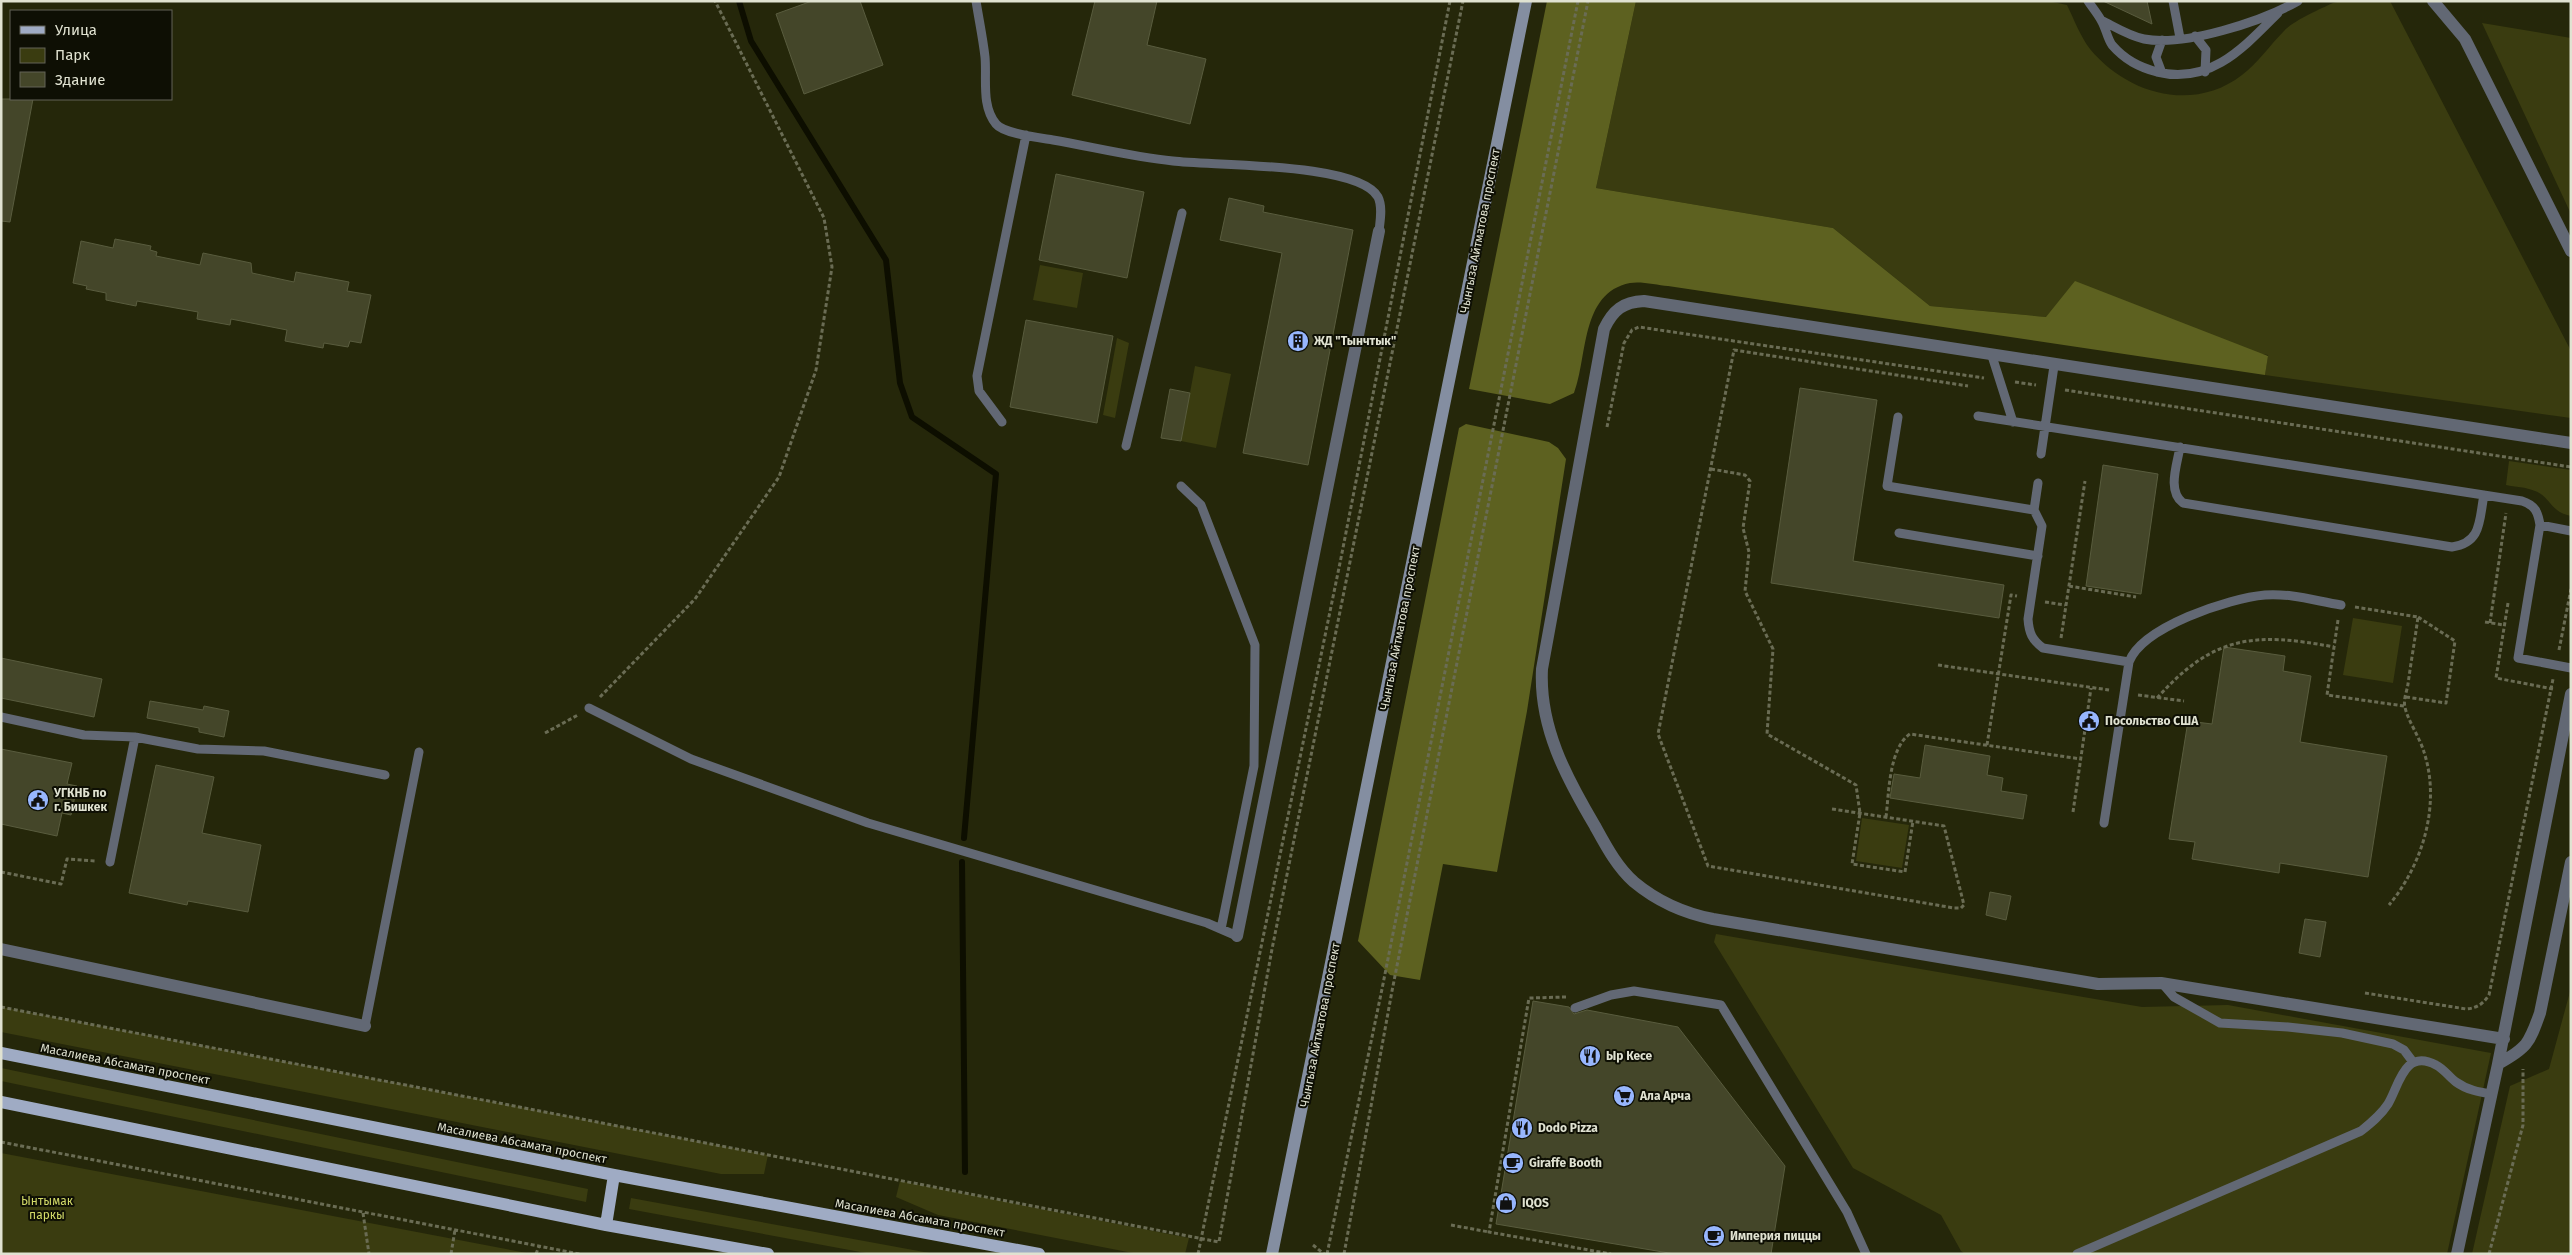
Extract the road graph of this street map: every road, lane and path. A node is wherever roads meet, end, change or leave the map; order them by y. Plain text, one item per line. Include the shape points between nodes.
1 (715, 1) edge
2 (976, 1) edge
3 (1450, 1) edge
4 (1463, 1) edge
5 (1526, 1) edge
6 (1578, 1) edge
7 (1588, 1) edge
8 (2088, 1) edge
9 (2173, 1) edge
10 (2298, 1) edge
11 (2433, 1) edge
12 (2278, 13) junction
13 (2102, 20) junction
14 (2195, 36) junction
15 (2180, 38) junction
16 (2162, 40) junction
17 (2205, 72) junction
18 (2162, 73) junction
19 (1026, 135) junction
20 (1182, 213) dead end
21 (1379, 231) joint
22 (2571, 251) edge
23 (1992, 356) junction
24 (2054, 366) junction
25 (1968, 386) dead end
26 (1978, 416) dead end
27 (1898, 417) dead end
28 (1002, 422) dead end
29 (2012, 422) junction
30 (2045, 427) junction
31 (2571, 443) edge
32 (1126, 446) dead end
33 (2180, 448) junction
34 (2041, 454) dead end
35 (1710, 469) junction
36 (2085, 481) dead end
37 (2038, 483) dead end
38 (1181, 486) dead end
39 (2484, 494) junction
40 (2034, 510) junction
41 (2507, 510) dead end
42 (2540, 525) junction
43 (2571, 531) edge
44 (1899, 533) dead end
45 (2038, 556) junction
46 (2069, 586) junction
47 (2571, 589) edge
48 (2012, 595) dead end
49 (2136, 597) dead end
50 (2341, 605) junction
51 (2418, 617) junction
52 (2485, 622) dead end
53 (2490, 623) junction
54 (2504, 625) dead end
55 (2334, 647) junction
56 (2058, 651) junction
57 (2129, 662) junction
58 (1938, 665) dead end
59 (2556, 665) junction
60 (2571, 668) edge
61 (1998, 674) junction
62 (2091, 688) junction
63 (2124, 693) junction
64 (2571, 694) edge
65 (2406, 697) junction
66 (2157, 698) junction
67 (2184, 702) dead end
68 (2404, 706) junction
69 (589, 708) junction
70 (1, 717) edge
71 (545, 733) dead end
72 (135, 737) junction
73 (1987, 745) junction
74 (419, 752) dead end
75 (2081, 759) junction
76 (385, 775) dead end
77 (1832, 809) dead end
78 (2073, 812) dead end
79 (1860, 813) junction
80 (1886, 817) junction
81 (1913, 821) junction
82 (2104, 823) dead end
83 (110, 862) joint
84 (2571, 862) edge
85 (1, 872) edge
86 (2389, 905) dead end
87 (1220, 929) junction
88 (1237, 936) joint
89 (1, 949) edge
90 (2161, 983) junction
91 (2365, 993) dead end
92 (1575, 997) dead end
93 (1, 1007) edge
94 (1575, 1008) dead end
95 (365, 1026) joint
96 (2504, 1039) junction
97 (2522, 1050) junction
98 (1, 1053) edge
99 (2413, 1062) junction
100 (2498, 1064) junction
101 (2492, 1094) junction
102 (1, 1102) edge
103 (1, 1142) edge
104 (614, 1175) junction
105 (363, 1213) junction
106 (606, 1225) junction
107 (1451, 1225) dead end
108 (455, 1230) junction
109 (1489, 1232) junction
110 (1201, 1240) junction
111 (1313, 1245) dead end
112 (539, 1246) junction
113 (369, 1254) edge
114 (451, 1254) edge
115 (536, 1254) edge
116 (580, 1254) edge
117 (768, 1254) edge
118 (1039, 1254) edge
119 (1198, 1254) edge
120 (1272, 1254) edge
121 (1325, 1254) edge
122 (1344, 1254) edge
123 (1611, 1254) edge
124 (1866, 1254) edge
125 (2077, 1254) edge
126 (2458, 1254) edge
127 (2489, 1254) edge

1 - 69 path via 824,218 832,267 816,370 779,477 695,600
2 - 19 lane via 986,59 989,109 1001,128
3 - 110 path via 1335,587
4 - 110 path via 1272,949 1219,1242
5 - 120 main road, Чынгыза Айтматова проспект
6 - 121 path via 1384,980
7 - 122 path via 1394,981
8 - 13 lane
9 - 15 lane
10 - 12 lane
11 - 22 street via 2465,40
12 - 14 lane
12 - 17 lane via 2240,50
13 - 16 lane via 2143,39
13 - 18 lane via 2111,43 2129,61
14 - 15 lane
14 - 17 lane via 2206,50
15 - 16 lane
16 - 18 lane via 2156,57
17 - 18 lane via 2186,75
19 - 21 lane via 1173,162 1266,166 1319,173 1360,184 1379,198
19 - 28 lane via 978,376 979,390
20 - 32 lane
21 - 88 street
23 - 24 street
23 - 29 lane
23 - 90 street via 1644,301 1621,306 1610,316 1604,329 1542,669 1541,688 1550,730 1566,777 1617,864 1633,881 1670,907 1713,919 2098,984
24 - 30 lane
24 - 31 street
25 - 35 path via 1734,350
26 - 29 lane
27 - 40 lane via 1887,486
29 - 30 lane
30 - 33 lane
30 - 34 lane
33 - 39 lane
33 - 39 lane via 2174,488 2176,497 2183,503 2452,547 2464,546 2477,532
35 - 79 path via 1745,475 1750,481 1743,528 1749,552 1745,591 1773,650 1767,734 1856,785
35 - 81 path via 1658,734 1708,866 1961,908 1964,900 1944,826
36 - 46 path
37 - 40 lane
38 - 87 lane via 1201,505 1255,645 1254,766
39 - 42 lane via 2530,503 2536,509
40 - 45 lane via 2042,526
41 - 53 path
42 - 43 lane
42 - 59 lane via 2518,658
44 - 45 lane
45 - 56 lane via 2028,619 2029,632 2043,648
46 - 49 path
46 - 56 path
47 - 59 path
48 - 61 path
50 - 51 path
50 - 55 path
50 - 57 lane via 2267,595 2233,601 2193,614 2140,644
51 - 65 path
51 - 65 path via 2455,641 2446,703
52 - 53 path
53 - 54 path
55 - 66 path via 2264,638 2237,642 2193,663
55 - 68 path via 2327,695
56 - 57 lane
57 - 63 lane
58 - 61 path
59 - 60 lane
59 - 91 path via 2489,995 2476,1008 2466,1010
61 - 62 path
61 - 73 path
62 - 63 path
62 - 75 path
63 - 66 path
63 - 82 lane
64 - 96 street
65 - 68 path
66 - 67 path
68 - 86 path via 2425,754 2429,801 2421,851 2402,890
69 - 71 path
69 - 87 lane via 691,759 868,823
70 - 72 lane via 84,735
72 - 76 lane via 198,749 264,751
72 - 83 lane
73 - 75 path
73 - 80 path via 1919,734 1904,738 1895,753
74 - 95 lane
75 - 78 path
77 - 79 path
79 - 80 path
79 - 81 path via 1852,864 1905,872
80 - 81 path
83 - 85 path via 67,859 61,884
84 - 97 street via 2540,1013 2532,1037
87 - 88 lane
89 - 95 street
90 - 96 street
90 - 99 lane via 2174,997 2220,1024 2342,1033 2393,1044 2404,1050
92 - 109 path via 1529,998
93 - 110 path
94 - 124 lane via 1634,990 1721,1005 1847,1212
96 - 100 street
97 - 100 street
97 - 127 path via 2523,1125
98 - 104 main road, Масалиева Абсамата проспект
99 - 101 lane via 2434,1064 2471,1090
99 - 125 lane via 2400,1076 2389,1104 2361,1131
100 - 101 street
101 - 126 street
102 - 106 main road
103 - 105 path
104 - 106 main road
104 - 118 main road, Масалиева Абсамата проспект
105 - 108 path
105 - 113 path
106 - 117 main road
107 - 109 path
108 - 112 path
108 - 114 path
109 - 123 path
110 - 119 path
111 - 121 path
112 - 115 path
112 - 116 path

